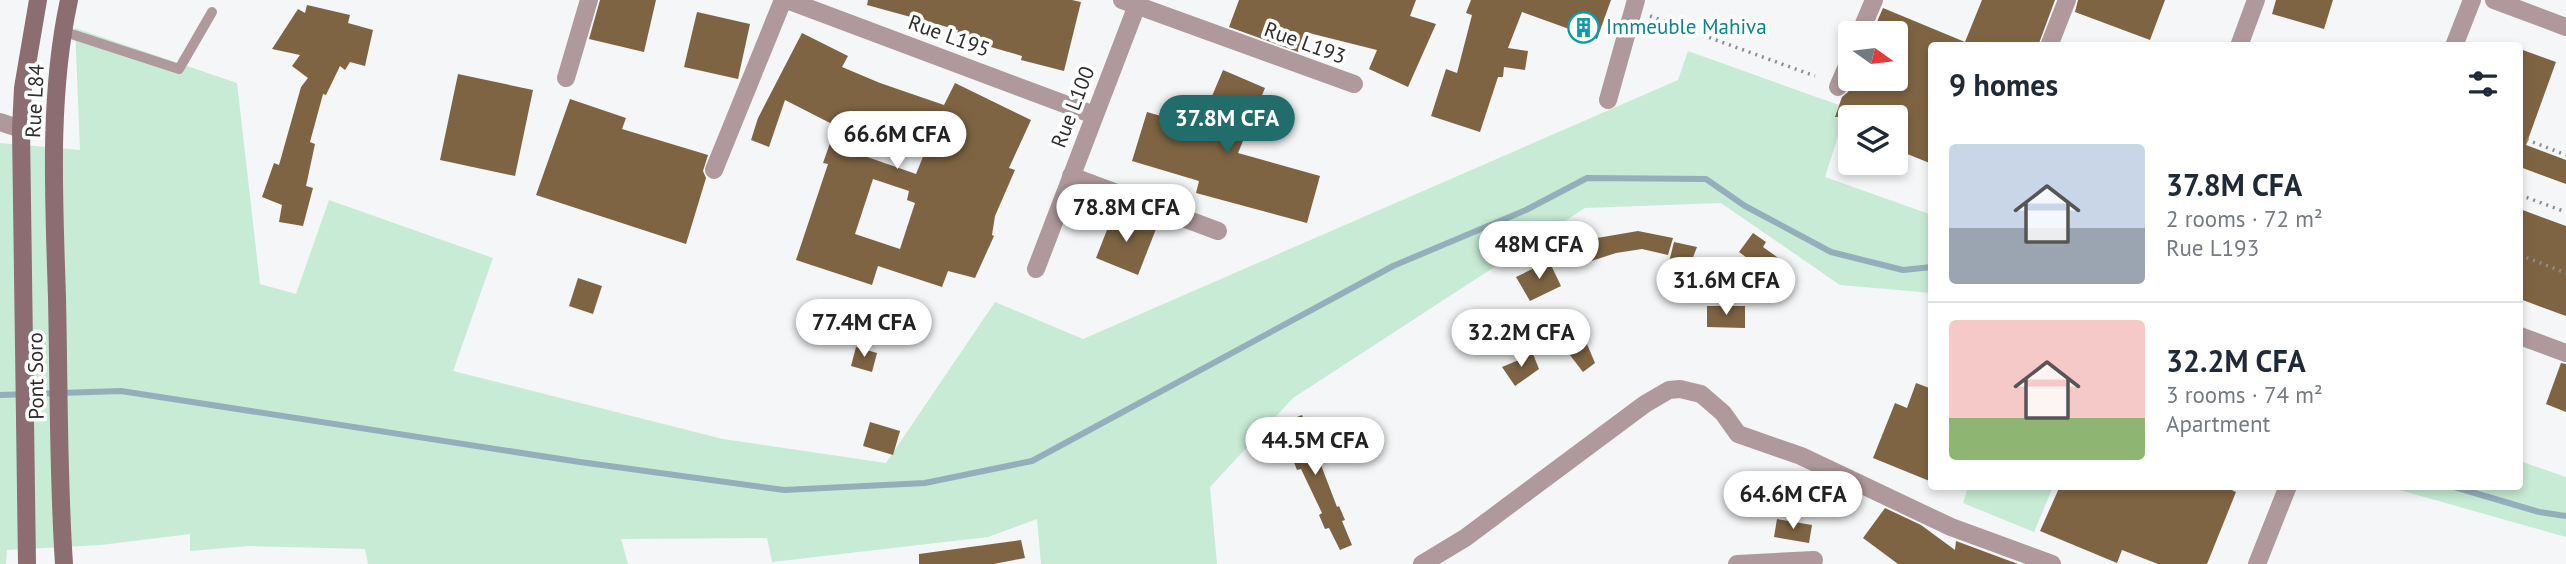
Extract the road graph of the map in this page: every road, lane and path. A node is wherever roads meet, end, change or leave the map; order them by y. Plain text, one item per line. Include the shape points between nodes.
1 (38, 0) edge
2 (69, 0) edge
3 (589, 0) edge
4 (785, 0) edge
5 (1874, 0) edge
6 (2067, 0) edge
7 (2256, 0) edge
8 (2472, 0) edge
9 (2494, 0) edge
10 (1133, 2) edge
11 (1634, 4) edge
12 (212, 12) dead end
13 (1865, 21) edge
14 (2566, 27) edge
15 (62, 31) junction
16 (2051, 42) edge
17 (2240, 42) edge
18 (2456, 42) edge
19 (1815, 76) dead end
20 (566, 78) dead end
21 (1354, 84) dead end
22 (1608, 100) dead end
23 (1094, 115) junction
24 (0, 122) edge
25 (21, 129) junction
26 (2523, 138) edge
27 (2566, 155) edge
28 (714, 170) dead end
29 (1072, 176) junction
30 (2523, 196) edge
31 (55, 206) joint
32 (24, 209) joint
33 (2566, 212) edge
34 (1219, 231) dead end
35 (2523, 256) edge
36 (1036, 269) dead end
37 (2566, 273) edge
38 (2523, 337) edge
39 (2566, 353) edge
40 (2286, 490) edge
41 (63, 555) edge
42 (27, 556) edge
43 (1814, 560) dead end
44 (1422, 564) edge
45 (1737, 564) edge
46 (2052, 564) edge
47 (2257, 564) edge

1 - 25 main road, Rue L84
2 - 15 main road, Rue L84
3 - 20 street
4 - 23 street, Rue L195
4 - 28 street
5 - 13 street
6 - 16 street
7 - 17 street
8 - 18 street
9 - 14 street
10 - 21 street, Rue L193
10 - 23 street, Rue L100
11 - 19 path via 1643,14
11 - 22 street
12 - 15 lane via 179,69
15 - 31 main road, Rue L84
23 - 29 street, Rue L100
24 - 25 street
25 - 32 main road, Rue L84
26 - 27 path
29 - 34 street
29 - 36 street, Rue L100
30 - 33 path
31 - 41 main road, Pont Soro
32 - 42 main road, Pont Soro
35 - 37 path
38 - 39 street
40 - 47 street
43 - 45 street
44 - 46 street via 1465,538 1645,404 1680,389 1701,394 1738,434 1801,456 1951,527

